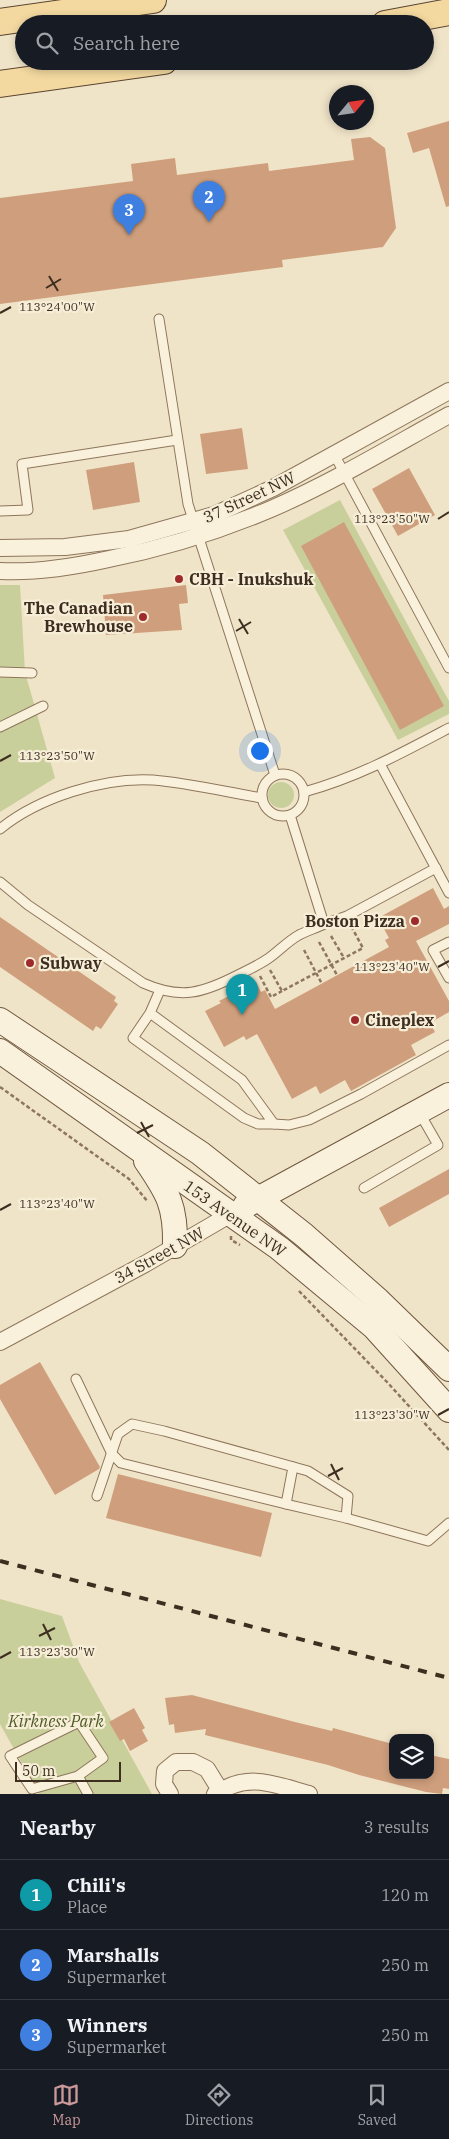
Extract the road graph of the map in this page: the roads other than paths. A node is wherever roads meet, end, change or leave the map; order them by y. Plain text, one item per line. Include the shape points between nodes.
1 (153, 0) edge
2 (447, 13) edge
3 (49, 15) edge
4 (434, 15) edge
5 (15, 20) edge
6 (0, 22) edge
7 (100, 70) edge
8 (0, 84) edge
9 (160, 319) dead end
10 (449, 391) edge
11 (449, 415) edge
12 (177, 440) junction
13 (334, 454) junction
14 (344, 472) junction
15 (0, 510) edge
16 (196, 529) junction
17 (0, 548) edge
18 (0, 571) edge
19 (449, 668) edge
20 (0, 672) edge
21 (32, 673) dead end
22 (43, 706) dead end
23 (0, 727) edge
24 (449, 728) edge
25 (380, 764) junction
26 (275, 775) junction
27 (304, 792) junction
28 (262, 798) junction
29 (290, 815) junction
30 (0, 829) edge
31 (436, 868) junction
32 (0, 882) edge
33 (449, 893) edge
34 (324, 924) junction
35 (449, 942) edge
36 (449, 978) edge
37 (160, 990) junction
38 (150, 1013) junction
39 (0, 1020) edge
40 (449, 1045) edge
41 (0, 1051) edge
42 (449, 1095) edge
43 (419, 1111) junction
44 (274, 1124) junction
45 (139, 1149) junction
46 (364, 1188) dead end
47 (258, 1199) junction
48 (231, 1223) junction
49 (175, 1246) junction
50 (0, 1342) edge
51 (449, 1369) edge
52 (76, 1379) dead end
53 (449, 1410) edge
54 (112, 1454) junction
55 (293, 1467) junction
56 (97, 1496) dead end
57 (286, 1504) junction
58 (346, 1518) junction
59 (449, 1523) edge
60 (78, 1776) junction
61 (217, 1792) edge
62 (88, 1794) edge
63 (170, 1794) edge
64 (308, 1794) edge

1 - 3 main road
2 - 4 main road
5 - 6 main road
7 - 8 main road
9 - 12 lane
10 - 13 street, 37 Street NW
11 - 14 street, 37 Street NW
12 - 15 lane via 22,464 28,510
12 - 16 lane via 188,504
13 - 14 lane
13 - 16 street, 37 Street NW via 214,515
14 - 16 street, 37 Street NW via 273,508
14 - 19 lane
16 - 17 street, 37 Street NW via 65,547
16 - 18 street, 37 Street NW via 156,549 84,564
16 - 26 lane
20 - 21 lane
22 - 23 lane
24 - 25 lane
25 - 27 lane via 346,780
25 - 31 lane
26 - 27 lane via 290,775
26 - 28 lane via 265,782
27 - 29 lane via 300,807
28 - 29 lane via 268,810 275,815
28 - 30 lane via 168,782 125,782 96,786 48,800
29 - 34 lane
31 - 33 lane
31 - 34 lane via 347,916
32 - 37 lane via 133,977
34 - 37 lane via 300,934 269,958 217,986 179,994
35 - 36 lane via 433,950
37 - 38 lane
38 - 44 lane via 242,1080
38 - 44 lane via 133,1038 244,1118 258,1124
39 - 47 main road, 153 Avenue NW via 200,1153
40 - 44 lane via 309,1120 290,1125
41 - 45 main road, 153 Avenue NW
42 - 43 main road, 34 Street NW
43 - 46 lane via 438,1145
43 - 47 main road, 34 Street NW
45 - 48 main road, 153 Avenue NW
45 - 49 main road via 161,1182 172,1206 176,1224
47 - 48 main road, 34 Street NW
47 - 51 main road, 153 Avenue NW via 378,1300
48 - 49 street, 34 Street NW
48 - 53 main road, 153 Avenue NW via 279,1248 374,1327
49 - 50 street, 34 Street NW
52 - 54 lane
54 - 55 lane via 118,1434 132,1424
54 - 56 lane
54 - 57 lane via 121,1463 148,1471
55 - 57 lane
55 - 58 lane via 308,1471 348,1496
57 - 58 lane
58 - 59 lane via 428,1541
60 - 60 lane via 103,1758 78,1722 10,1756 32,1790
60 - 62 lane
61 - 63 street via 207,1770 193,1762 176,1762 165,1770 164,1784
61 - 64 street via 242,1782 262,1780

